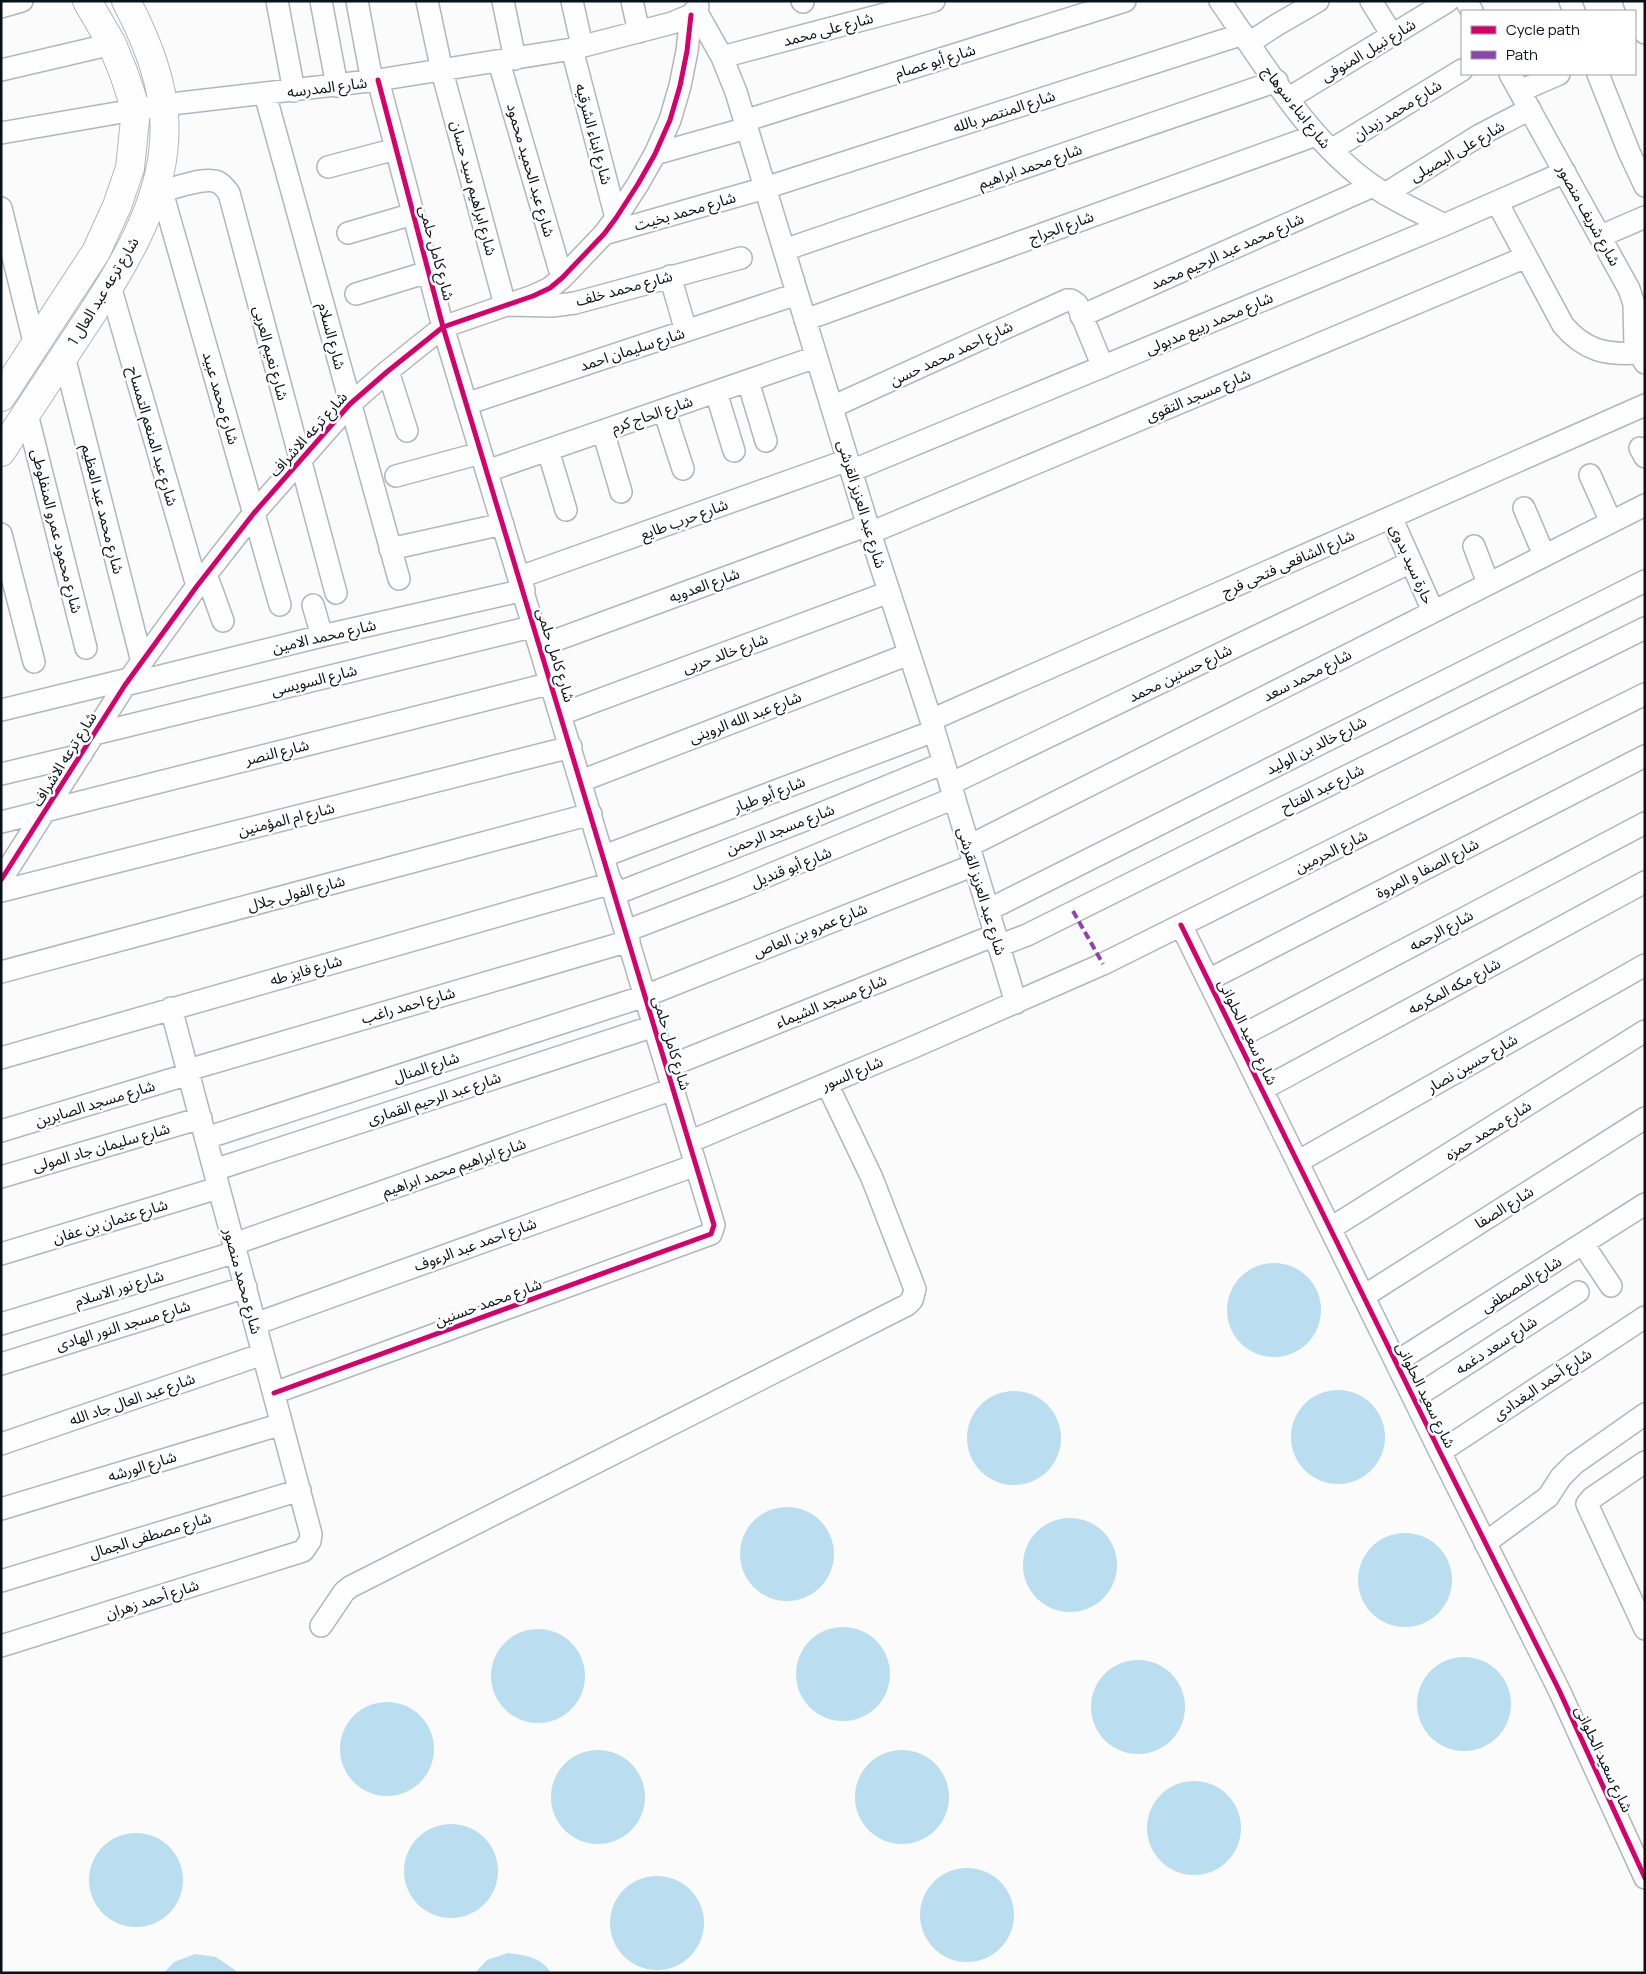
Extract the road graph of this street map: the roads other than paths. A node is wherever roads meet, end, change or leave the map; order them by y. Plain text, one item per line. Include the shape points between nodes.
1 (22, 1) edge
2 (87, 1) edge
3 (126, 1) edge
4 (277, 1) edge
5 (321, 1) edge
6 (357, 1) edge
7 (427, 1) edge
8 (503, 1) edge
9 (572, 1) edge
10 (632, 1) edge
11 (934, 1) edge
12 (1125, 1) edge
13 (1220, 1) edge
14 (1318, 1) edge
15 (1371, 1) edge
16 (1448, 1) edge
17 (1634, 1) edge
18 (1, 7) edge
19 (696, 9) edge
20 (640, 32) junction
21 (1645, 33) edge
22 (1392, 36) junction
23 (1246, 39) junction
24 (112, 44) junction
25 (577, 48) junction
26 (722, 57) junction
27 (507, 60) junction
28 (1, 70) edge
29 (442, 71) junction
30 (1461, 71) edge
31 (1557, 75) edge
32 (1599, 75) edge
33 (375, 81) junction
34 (337, 86) junction
35 (1283, 90) junction
36 (294, 91) junction
37 (1520, 91) edge
38 (265, 94) junction
39 (163, 105) junction
40 (136, 110) junction
41 (746, 124) junction
42 (1, 133) edge
43 (1316, 135) junction
44 (1637, 149) edge
45 (396, 150) junction
46 (1331, 150) junction
47 (654, 154) junction
48 (328, 167) dead end
49 (1565, 172) junction
50 (1645, 186) edge
51 (765, 188) junction
52 (1379, 190) junction
53 (158, 193) junction
54 (1496, 202) junction
55 (1, 208) edge
56 (413, 214) junction
57 (1645, 217) edge
58 (1444, 225) junction
59 (610, 226) junction
60 (348, 233) dead end
61 (1601, 236) junction
62 (784, 250) junction
63 (1526, 257) junction
64 (741, 258) dead end
65 (428, 272) junction
66 (670, 276) junction
67 (562, 278) junction
68 (110, 286) junction
69 (356, 294) dead end
70 (797, 294) junction
71 (1639, 301) edge
72 (506, 305) junction
73 (1076, 308) junction
74 (805, 320) junction
75 (443, 327) junction
76 (686, 331) junction
77 (36, 346) junction
78 (64, 356) junction
79 (816, 357) junction
80 (1641, 358) edge
81 (1103, 367) junction
82 (388, 371) junction
83 (748, 381) junction
84 (716, 392) junction
85 (1, 396) edge
86 (350, 404) junction
87 (466, 404) junction
88 (1645, 405) edge
89 (832, 407) junction
90 (664, 410) junction
91 (27, 414) junction
92 (407, 431) dead end
93 (603, 431) junction
94 (766, 441) dead end
95 (548, 450) junction
96 (734, 451) dead end
97 (1, 452) edge
98 (299, 461) junction
99 (484, 462) junction
100 (850, 466) junction
101 (683, 470) dead end
102 (1590, 475) dead end
103 (396, 476) dead end
104 (621, 492) dead end
105 (1645, 505) edge
106 (1524, 508) dead end
107 (566, 510) dead end
108 (254, 513) junction
109 (1391, 517) junction
110 (1611, 522) junction
111 (504, 524) junction
112 (869, 529) junction
113 (1, 534) edge
114 (1474, 546) dead end
115 (390, 549) junction
116 (1544, 555) junction
117 (1411, 562) junction
118 (398, 579) dead end
119 (201, 580) junction
120 (1645, 581) edge
121 (1488, 583) junction
122 (522, 584) junction
123 (889, 592) junction
124 (336, 593) dead end
125 (280, 605) dead end
126 (313, 606) dead end
127 (1433, 611) junction
128 (223, 621) dead end
129 (1645, 628) edge
130 (322, 636) junction
131 (538, 636) junction
132 (86, 648) dead end
133 (909, 654) junction
134 (34, 662) dead end
135 (132, 676) junction
136 (552, 683) junction
137 (1645, 694) edge
138 (1, 710) edge
139 (561, 714) junction
140 (933, 726) junction
141 (94, 734) junction
142 (571, 746) junction
143 (81, 755) junction
144 (1645, 756) edge
145 (944, 763) junction
146 (1, 774) edge
147 (581, 781) junction
148 (952, 791) junction
149 (46, 810) junction
150 (591, 814) junction
151 (1, 822) edge
152 (1645, 822) edge
153 (971, 855) junction
154 (604, 856) junction
155 (1, 880) edge
156 (1645, 882) edge
157 (613, 888) junction
158 (1, 891) edge
159 (988, 910) junction
160 (1181, 925) junction
161 (627, 936) junction
162 (997, 941) junction
163 (1645, 965) edge
164 (1, 972) edge
165 (1208, 980) junction
166 (645, 996) junction
167 (1016, 1003) junction
168 (171, 1008) junction
169 (654, 1026) junction
170 (1645, 1031) edge
171 (1237, 1038) junction
172 (1, 1058) edge
173 (667, 1067) junction
174 (188, 1072) junction
175 (827, 1084) junction
176 (1263, 1089) junction
177 (673, 1090) junction
178 (1645, 1118) edge
179 (203, 1128) junction
180 (1, 1131) edge
181 (689, 1142) junction
182 (1299, 1161) junction
183 (696, 1165) junction
184 (1, 1177) edge
185 (216, 1179) junction
186 (1645, 1204) edge
187 (1331, 1228) junction
188 (711, 1234) joint
189 (1583, 1244) junction
190 (235, 1248) junction
191 (1, 1254) edge
192 (1611, 1286) dead end
193 (246, 1287) junction
194 (1578, 1292) dead end
195 (1364, 1296) junction
196 (1645, 1316) edge
197 (1, 1324) edge
198 (255, 1324) junction
199 (263, 1354) junction
200 (1396, 1362) junction
201 (1, 1364) edge
202 (274, 1393) junction
203 (1414, 1398) junction
204 (1645, 1414) edge
205 (282, 1424) junction
206 (1, 1444) edge
207 (1440, 1452) junction
208 (1645, 1462) edge
209 (300, 1490) junction
210 (1, 1508) edge
211 (1485, 1543) junction
212 (303, 1551) joint
213 (1, 1581) edge
214 (322, 1626) dead end
215 (1645, 1629) edge
216 (1, 1646) edge
217 (1645, 1878) edge

1 - 18 street
2 - 24 street, شارع ترعه عبد العال 1
3 - 39 street, شارع ترعه عبد العال 1 via 144,40
4 - 36 street
5 - 34 street
6 - 33 street, شارع كامل حلمى
7 - 29 street
8 - 27 street, شارع عبد الحميد محمود
9 - 25 street, شارع ابناء الشرقيه
10 - 20 street
11 - 26 street, شارع على محمد
12 - 41 street, شارع أبو عصام
13 - 23 street, شارع ابناء سوهاج
14 - 23 street, شارع المنتصر بالله
15 - 22 street
16 - 22 street, شارع نبيل المنوفى
17 - 21 street
19 - 20 street, شارع المدرسه
19 - 26 street, شارع عبد العزيز القرشى
19 - 47 street, شارع ترعه الاشراف via 680,86 670,120
20 - 25 street, شارع المدرسه
22 - 35 street, شارع نبيل المنوفى
23 - 35 street, شارع ابناء سوهاج
23 - 51 street, شارع المنتصر بالله
24 - 28 street
24 - 40 street, شارع ترعه عبد العال 1
25 - 27 street, شارع المدرسه
25 - 59 street, شارع ابناء الشرقيه
26 - 41 street, شارع عبد العزيز القرشى
27 - 29 street, شارع المدرسه
27 - 67 street, شارع عبد الحميد محمود
29 - 33 street, شارع المدرسه
29 - 72 street, شارع ابراهيم سيد حسان
30 - 46 street, شارع محمد زيدان
31 - 37 street, شارع على البصيلى
32 - 44 street
33 - 34 street, شارع المدرسه
33 - 45 street, شارع كامل حلمى
34 - 36 street, شارع المدرسه
35 - 43 street, شارع ابناء سوهاج
35 - 62 street, شارع محمد ابراهيم
36 - 38 street, شارع المدرسه
37 - 49 street, شارع شريف منصور
37 - 52 street, شارع على البصيلى via 1480,135
38 - 39 street, شارع المدرسه
38 - 86 street, شارع السلام
39 - 40 street, شارع المدرسه
39 - 53 street, شارع ترعه عبد العال 1 via 164,138
40 - 42 street, شارع المدرسه
40 - 77 street, شارع ترعه عبد العال 1 via 130,168 117,206 96,252
41 - 47 street, شارع أبو عصام
41 - 51 street, شارع عبد العزيز القرشى
43 - 46 street, شارع ابناء سوهاج
43 - 74 street, شارع الجراج
44 - 50 street
45 - 48 street
45 - 56 street, شارع كامل حلمى
46 - 52 street, شارع ابناء سوهاج
47 - 59 street, شارع ترعه الاشراف
49 - 54 street, شارع محمد ربيع مدبولى
49 - 61 street, شارع شريف منصور
51 - 59 street, شارع محمد بخيت
51 - 62 street, شارع عبد العزيز القرشى
52 - 58 street, شارع ابناء سوهاج
52 - 73 street, شارع محمد عبد الرحيم محمد
53 - 68 street, شارع ترعه عبد العال 1
53 - 98 street, شارع نعيم العربى via 206,180 216,181 229,193
53 - 108 street, شارع محمد عبيد
54 - 58 street, شارع محمد ربيع مدبولى
54 - 63 street
55 - 77 street
56 - 60 street
56 - 65 street, شارع كامل حلمى
57 - 61 street
58 - 81 street, شارع محمد ربيع مدبولى
59 - 67 street, شارع ترعه الاشراف
61 - 71 street, شارع شريف منصور via 1629,289
62 - 70 street, شارع عبد العزيز القرشى
63 - 80 street via 1571,335 1587,347
63 - 112 street, شارع مسجد التقوى
64 - 66 street, شارع محمد خلف
65 - 69 street
65 - 75 street, شارع كامل حلمى
66 - 72 street, شارع محمد خلف via 575,303
66 - 76 street
67 - 72 street, شارع ترعه الاشراف via 550,288
68 - 78 street, شارع ترعه عبد العال 1
68 - 119 street, شارع عبد المنعم التمساح
70 - 74 street, شارع عبد العزيز القرشى
70 - 76 street, شارع سليمان احمد
71 - 80 street, شارع شريف منصور via 1634,337
72 - 75 street, شارع ترعه الاشراف
73 - 81 street
73 - 89 street, شارع احمد محمد حسن via 1062,302
74 - 79 street, شارع عبد العزيز القرشى
75 - 82 street, شارع ترعه الاشراف
75 - 87 street, شارع كامل حلمى
76 - 87 street, شارع سليمان احمد
77 - 85 street, شارع ترعه عبد العال 1
78 - 91 street, شارع ترعه عبد العال 1
78 - 135 street, شارع محمد عبد العظيم
79 - 83 street, شارع الحاج كرم
79 - 89 street, شارع عبد العزيز القرشى
81 - 100 street, شارع محمد ربيع مدبولى
82 - 86 street, شارع ترعه الاشراف
82 - 92 street
83 - 84 street, شارع الحاج كرم
83 - 94 street
84 - 90 street, شارع الحاج كرم
84 - 96 street
86 - 98 street, شارع ترعه الاشراف
86 - 115 street, شارع السلام
87 - 99 street, شارع كامل حلمى
88 - 109 street, شارع الشافعى فتحى فرج
89 - 100 street, شارع عبد العزيز القرشى
90 - 93 street, شارع الحاج كرم
90 - 101 street
91 - 97 street, شارع ترعه عبد العال 1
91 - 132 street, شارع محمود عمرو المنفلوطى
93 - 95 street, شارع الحاج كرم
93 - 104 street
95 - 99 street, شارع الحاج كرم
95 - 107 street
98 - 108 street, شارع ترعه الاشراف
98 - 124 street, شارع نعيم العربى
99 - 103 street, شارع الحاج كرم
99 - 111 street, شارع كامل حلمى
100 - 112 street, شارع عبد العزيز القرشى
100 - 122 street, شارع حرب طايع
102 - 110 street
105 - 110 street, شارع محمد سعد
106 - 116 street
108 - 119 street, شارع ترعه الاشراف
108 - 125 street, شارع محمد عبيد
109 - 117 street, حارة سيد بدوى
109 - 140 street, شارع الشافعى فتحى فرج
110 - 116 street, شارع محمد سعد
111 - 115 street
111 - 122 street, شارع كامل حلمى
112 - 123 street, شارع عبد العزيز القرشى
112 - 131 street, شارع العدويه
113 - 134 street
114 - 121 street
115 - 118 street, شارع السلام
116 - 121 street, شارع محمد سعد
117 - 127 street, حارة سيد بدوى
117 - 148 street, شارع حسنين محمد
119 - 128 street, شارع عبد المنعم التمساح
119 - 135 street, شارع ترعه الاشراف
120 - 159 street, شارع خالد بن الوليد
121 - 127 street, شارع محمد سعد
122 - 130 street, شارع محمد الامين
122 - 131 street, شارع كامل حلمى
123 - 133 street, شارع عبد العزيز القرشى
123 - 139 street, شارع خالد حربى
126 - 130 street
127 - 153 street, شارع محمد سعد
129 - 162 street, شارع عبد الفتاح via 1033,931
130 - 135 street, شارع محمد الامين
131 - 136 street, شارع كامل حلمى
131 - 141 street, شارع السويسى
133 - 140 street, شارع عبد العزيز القرشى
133 - 147 street, شارع عبد الله الروينى
135 - 138 street, شارع محمد الامين
135 - 141 street, شارع ترعه الاشراف
136 - 139 street, شارع كامل حلمى
136 - 149 street, شارع النصر
137 - 160 street, شارع الحرمين
139 - 142 street, شارع كامل حلمى
140 - 145 street, شارع عبد العزيز القرشى
140 - 154 street, شارع أبو طيار
141 - 143 street, شارع ترعه الاشراف
142 - 147 street, شارع كامل حلمى
142 - 158 street, شارع ام المؤمنين
143 - 146 street
143 - 149 street, شارع ترعه الاشراف
144 - 165 street, شارع الصفا و المروة
145 - 148 street, شارع عبد العزيز القرشى
145 - 157 street, شارع مسجد الرحمن via 815,816
147 - 150 street, شارع كامل حلمى
148 - 153 street, شارع عبد العزيز القرشى
148 - 161 street, شارع أبو قنديل via 766,877
149 - 151 street, شارع النصر
149 - 155 street, شارع ترعه الاشراف
150 - 154 street, شارع كامل حلمى
150 - 164 street, شارع الفولى جلال
152 - 171 street, شارع الرحمه
153 - 159 street, شارع عبد العزيز القرشى
153 - 166 street, شارع عمرو بن العاص
154 - 157 street, شارع كامل حلمى
156 - 176 street, شارع مكه المكرمه
157 - 161 street, شارع كامل حلمى
157 - 168 street, شارع فايز طه
159 - 162 street, شارع عبد العزيز القرشى
160 - 165 street, شارع سعيد الحلوانى
160 - 167 street, شارع الحرمين
161 - 166 street, شارع كامل حلمى
161 - 174 street, شارع احمد راغب
162 - 167 street, شارع عبد العزيز القرشى
162 - 173 street, شارع مسجد الشيماء
163 - 182 street, شارع حسين نصار
165 - 171 street, شارع سعيد الحلوانى
166 - 169 street, شارع كامل حلمى
166 - 179 street, شارع المنال
167 - 175 street, شارع السور
168 - 172 street, شارع فايز طه
168 - 174 street, شارع محمد منصور
169 - 173 street, شارع كامل حلمى
169 - 185 street, شارع عبد الرحيم القمارى
170 - 187 street, شارع محمد حمزه
171 - 176 street, شارع سعيد الحلوانى
173 - 177 street, شارع كامل حلمى
174 - 179 street, شارع محمد منصور
174 - 180 street, شارع مسجد الصابرين
175 - 181 street, شارع السور
175 - 214 street via 872,1178 915,1289 912,1300 350,1587
176 - 182 street, شارع سعيد الحلوانى
177 - 181 street, شارع كامل حلمى
177 - 190 street, شارع ابراهيم محمد ابراهيم
178 - 195 street, شارع الصفا
179 - 184 street, شارع سليمان جاد المولى
179 - 185 street, شارع محمد منصور
181 - 183 street, شارع كامل حلمى
182 - 187 street, شارع سعيد الحلوانى
183 - 188 street, شارع كامل حلمى via 714,1221
183 - 198 street, شارع احمد عبد الرءوف
185 - 190 street, شارع محمد منصور
185 - 191 street, شارع عثمان بن عفان
186 - 189 street, شارع المصطفى
187 - 195 street, شارع سعيد الحلوانى
188 - 202 street, شارع محمد حسنين
189 - 192 street
189 - 200 street, شارع المصطفى
190 - 193 street, شارع محمد منصور
190 - 197 street, شارع نور الاسلام
193 - 198 street, شارع محمد منصور
193 - 201 street, شارع مسجد النور الهادى
194 - 203 street, شارع سعد دغمه
195 - 200 street, شارع سعيد الحلوانى
196 - 207 street, شارع أحمد البغدادى
198 - 199 street, شارع محمد منصور
199 - 202 street, شارع محمد منصور
199 - 206 street, شارع عبد العال جاد الله
200 - 203 street, شارع سعيد الحلوانى
202 - 205 street, شارع محمد منصور
203 - 207 street, شارع سعيد الحلوانى
204 - 211 street via 1574,1464 1548,1497
205 - 209 street, شارع محمد منصور
205 - 210 street, شارع الورشه
207 - 211 street, شارع سعيد الحلوانى
208 - 215 street via 1587,1504
209 - 212 street, شارع محمد منصور via 311,1534
209 - 213 street, شارع مصطفى الجمال
211 - 217 street, شارع سعيد الحلوانى via 1559,1690
212 - 216 street, شارع أحمد زهران

